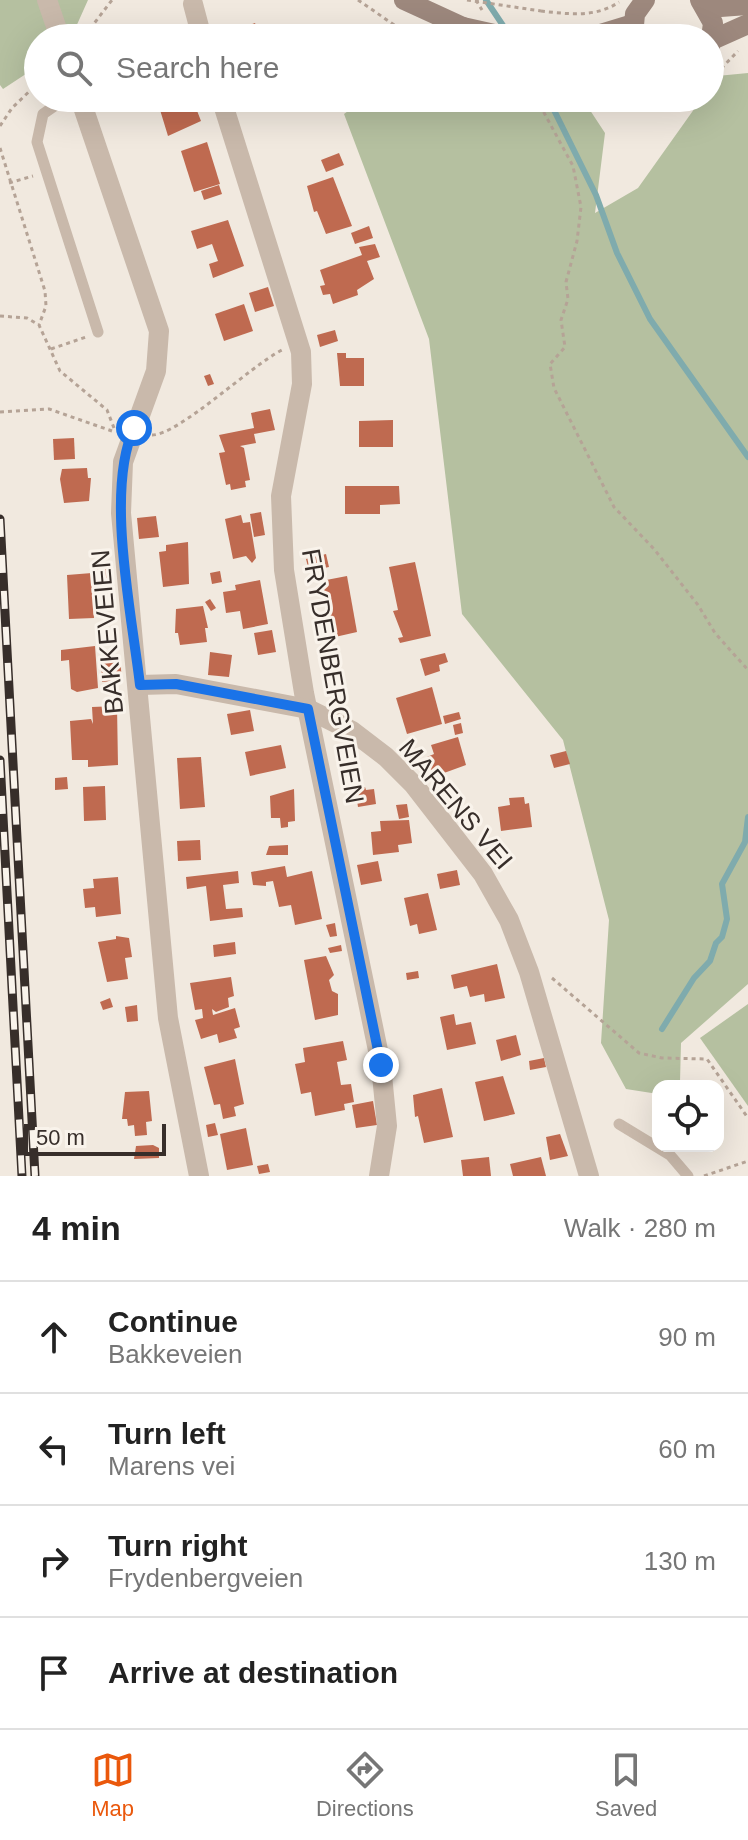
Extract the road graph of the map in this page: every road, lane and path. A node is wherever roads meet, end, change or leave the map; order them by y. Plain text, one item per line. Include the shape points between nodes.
1 (47, 0) edge
2 (112, 0) edge
3 (358, 0) edge
4 (404, 0) edge
5 (467, 0) edge
6 (621, 0) edge
7 (645, 0) edge
8 (193, 4) dead end
9 (704, 4) edge
10 (748, 5) edge
11 (55, 24) edge
12 (94, 24) edge
13 (198, 24) edge
14 (393, 24) edge
15 (456, 24) edge
16 (636, 24) edge
17 (713, 24) edge
18 (748, 24) edge
19 (724, 36) edge
20 (743, 48) dead end
21 (724, 66) edge
22 (24, 98) edge
23 (46, 112) edge
24 (85, 112) edge
25 (225, 112) edge
26 (544, 112) edge
27 (0, 125) edge
28 (0, 148) edge
29 (46, 172) junction
30 (9, 183) junction
31 (0, 316) edge
32 (39, 325) junction
33 (98, 332) joint
34 (298, 341) junction
35 (51, 349) junction
36 (0, 412) edge
37 (126, 433) junction
38 (748, 670) edge
39 (140, 685) junction
40 (308, 709) junction
41 (529, 972) junction
42 (748, 1118) edge
43 (619, 1124) dead end
44 (748, 1161) edge
45 (199, 1176) edge
46 (379, 1176) edge
47 (589, 1176) edge
48 (688, 1176) edge
49 (704, 1176) edge

1 - 11 street
2 - 12 path
3 - 14 path
4 - 15 main road, bridge
5 - 6 path, bridge via 594,12
7 - 16 main road
8 - 13 street
9 - 10 main road
9 - 17 main road
18 - 19 main road
20 - 21 path
22 - 27 path
23 - 29 lane via 37,142
24 - 37 street, BAKKEVEIEN via 159,331 156,371
25 - 34 street, FRYDENBERGVEIEN
26 - 38 path via 573,166 581,207 561,320 565,347 550,364 554,388 614,507 654,549
28 - 30 path
29 - 30 path
29 - 33 lane
30 - 32 path via 45,291
31 - 32 path via 27,318
32 - 35 path
33 - 35 path
34 - 37 path via 166,432
34 - 40 street, FRYDENBERGVEIEN via 302,384 283,474 281,527
35 - 37 path via 60,371
36 - 37 path via 64,412
37 - 39 street, BAKKEVEIEN via 121,513
39 - 40 street, MARENS VEI via 176,684
39 - 45 street, BAKKEVEIEN via 168,1018
40 - 41 street, MARENS VEI via 352,731 414,785 499,898
40 - 46 street, FRYDENBERGVEIEN via 381,1065 387,1126
41 - 42 path via 551,978 639,1053 707,1059
41 - 47 street, MARENS VEI
43 - 48 lane via 670,1155
44 - 49 path

